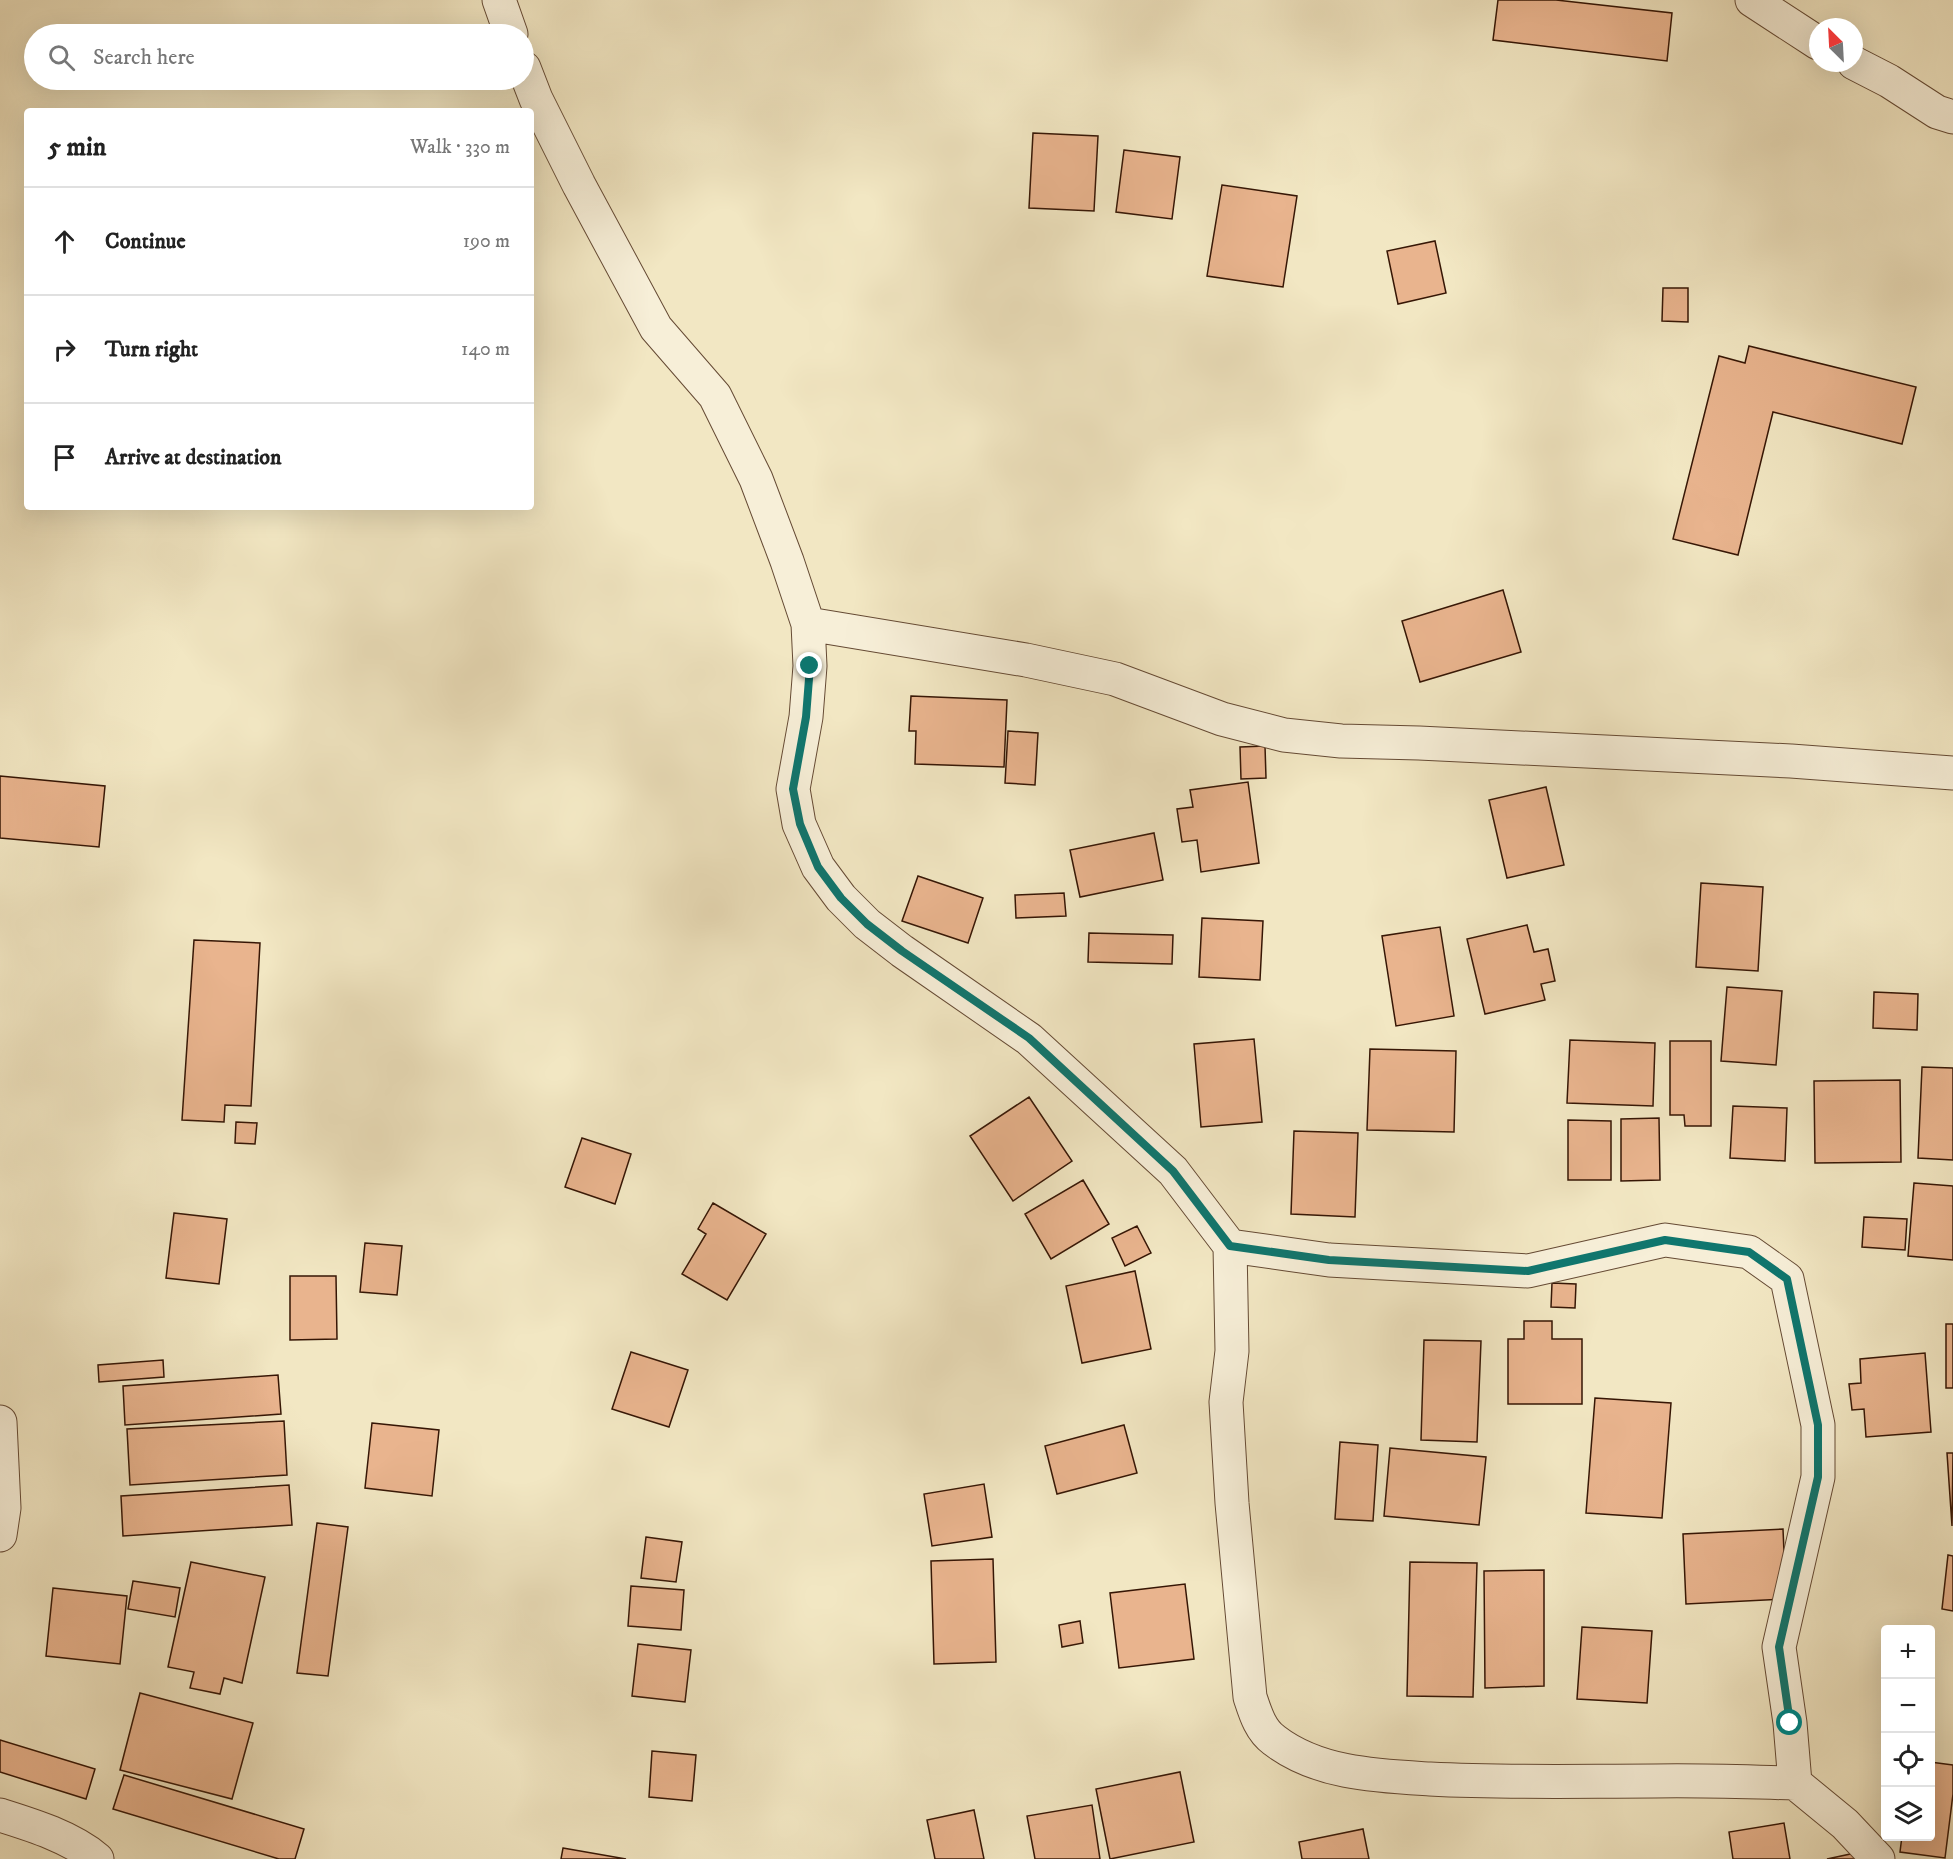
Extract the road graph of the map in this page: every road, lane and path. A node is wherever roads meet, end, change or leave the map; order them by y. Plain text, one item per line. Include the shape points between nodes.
1 (499, 0) edge
2 (1752, 0) edge
3 (507, 24) edge
4 (1809, 37) edge
5 (1863, 68) edge
6 (533, 90) edge
7 (1953, 117) edge
8 (808, 624) junction
9 (1953, 773) edge
10 (1230, 1246) junction
11 (0, 1422) edge
12 (0, 1535) edge
13 (1795, 1783) junction
14 (0, 1815) edge
15 (97, 1859) edge
16 (1878, 1859) edge

1 - 3 street
2 - 4 street
5 - 7 street
6 - 8 street via 656,328 715,396 756,479
8 - 9 street via 1026,660 1115,679 1222,719 1284,735 1341,741 1779,760
8 - 10 street via 806,717 793,789 800,824 818,867 867,924 1029,1038 1173,1171
10 - 13 street via 1232,1351 1226,1402 1232,1503 1250,1697 1258,1720 1272,1739 1298,1755 1332,1767 1377,1776 1489,1782
10 - 13 street via 1329,1260 1528,1271 1665,1240 1749,1252 1787,1279 1818,1425 1818,1477 1779,1647
11 - 12 street via 4,1508
13 - 16 street via 1845,1824
14 - 15 street via 38,1826

